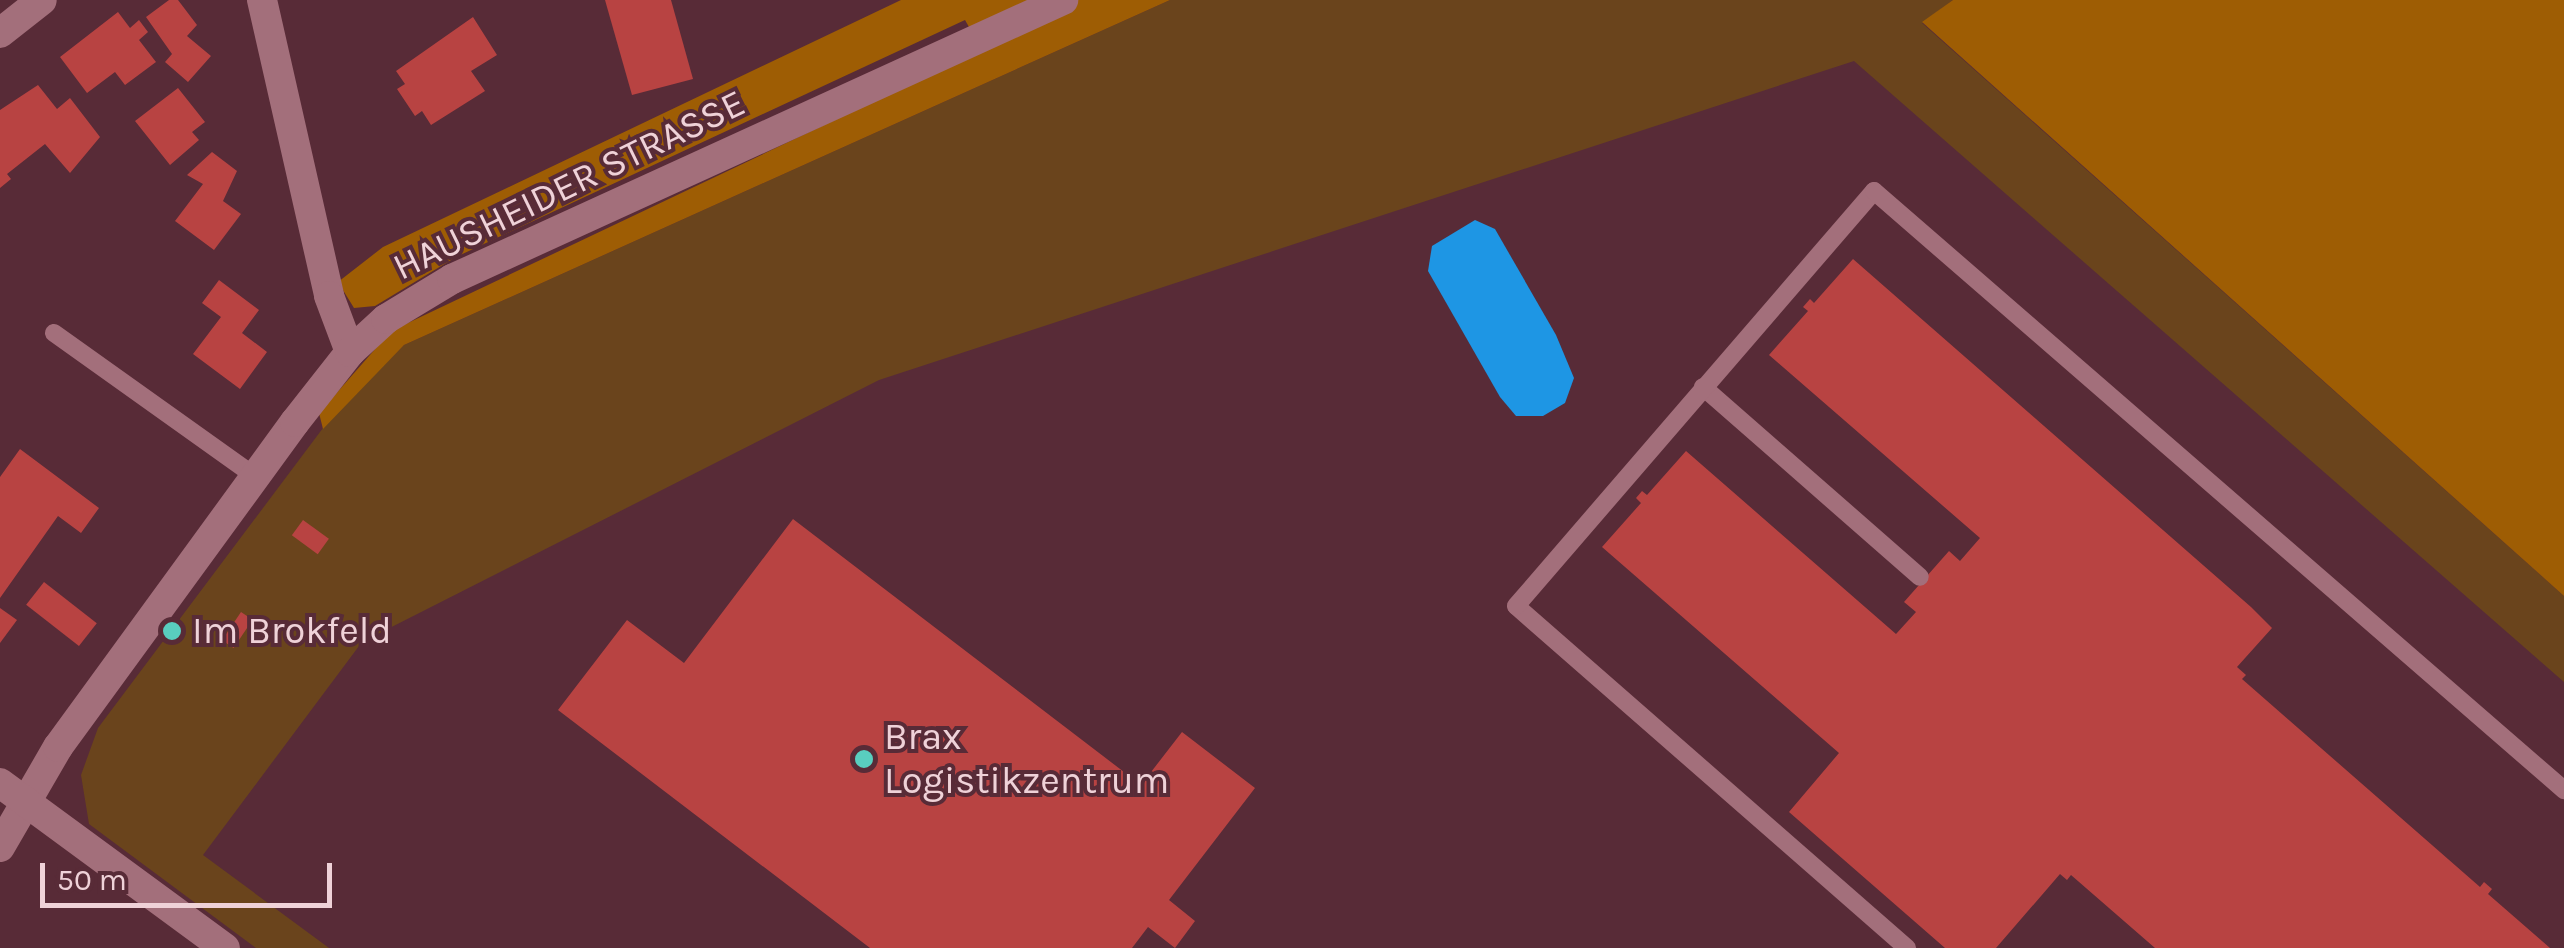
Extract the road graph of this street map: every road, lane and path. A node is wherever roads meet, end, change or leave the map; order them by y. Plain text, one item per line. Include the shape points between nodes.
1 (42, 0) edge
2 (262, 0) edge
3 (1063, 0) edge
4 (0, 33) edge
5 (54, 332) dead end
6 (350, 352) junction
7 (1703, 387) junction
8 (256, 477) junction
9 (1920, 577) dead end
10 (2564, 790) edge
11 (12, 792) edge
12 (0, 847) edge
13 (225, 948) edge
14 (1907, 948) edge

1 - 4 street
2 - 6 street via 330,296
3 - 6 street, HAUSHEIDER STRASSE via 452,279 386,319
5 - 8 lane
6 - 8 street, HAUSHEIDER STRASSE
7 - 9 lane
7 - 10 lane via 1874,192
7 - 14 lane via 1516,606
8 - 11 street, HAUSHEIDER STRASSE via 58,747
11 - 12 street, HAUSHEIDER STRASSE
11 - 13 street

